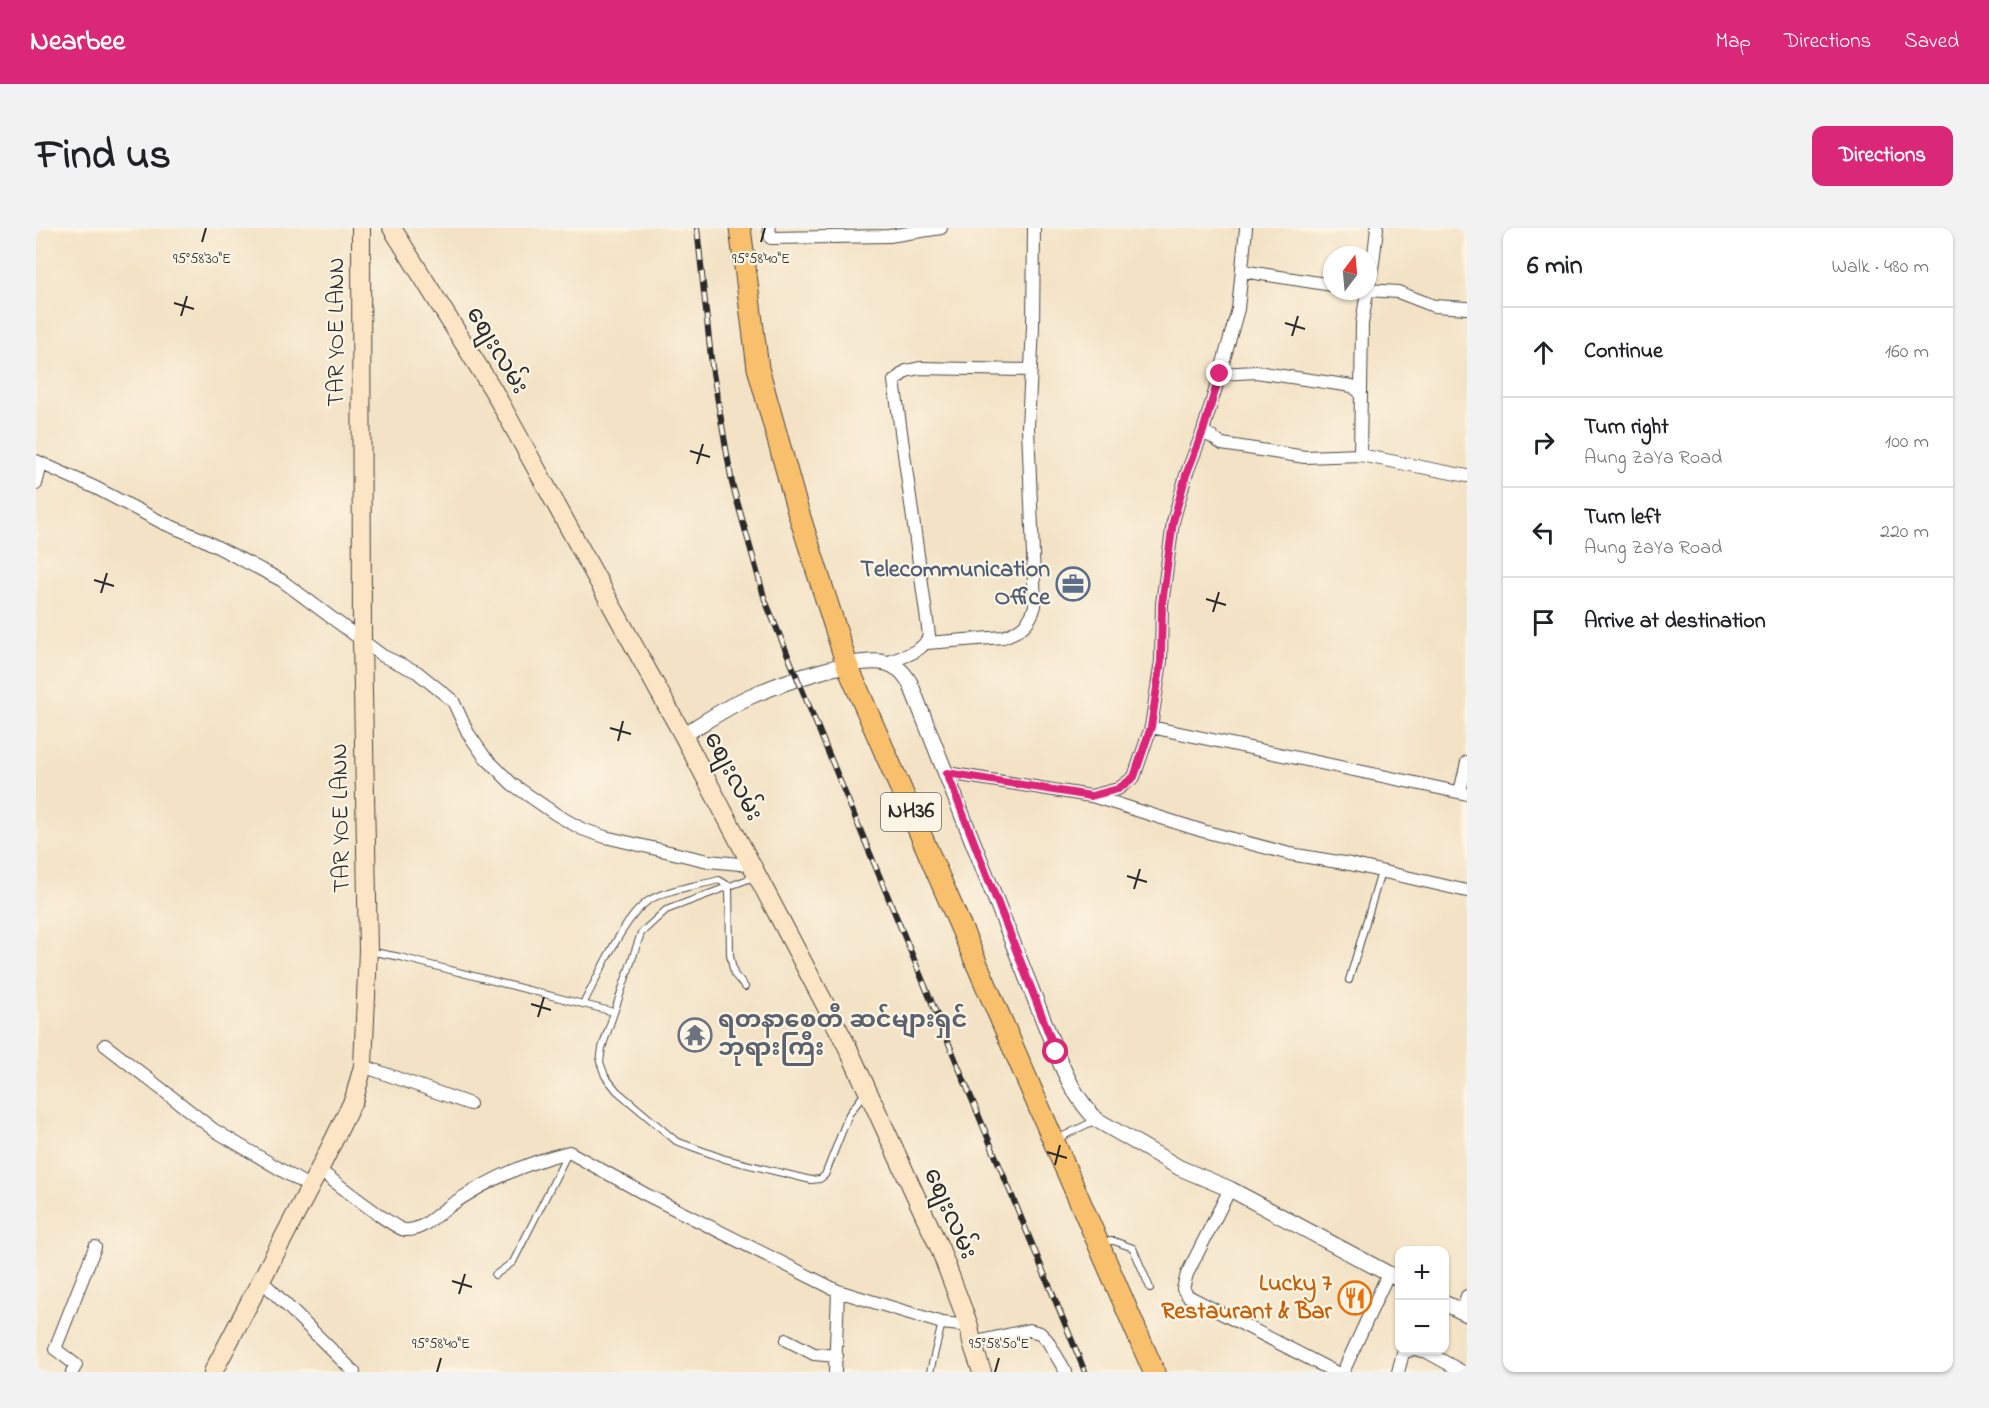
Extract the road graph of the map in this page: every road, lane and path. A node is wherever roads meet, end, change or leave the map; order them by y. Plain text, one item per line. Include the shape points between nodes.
1 (361, 228) edge
2 (392, 228) edge
3 (740, 228) edge
4 (770, 228) edge
5 (941, 228) edge
6 (1034, 228) edge
7 (1246, 228) edge
8 (1377, 228) edge
9 (1375, 246) edge
10 (1242, 271) junction
11 (1323, 284) edge
12 (1377, 291) edge
13 (1366, 300) edge
14 (1467, 308) edge
15 (1031, 370) junction
16 (1220, 374) junction
17 (1361, 393) junction
18 (1203, 431) junction
19 (1360, 455) junction
20 (38, 462) edge
21 (1467, 476) edge
22 (36, 484) edge
23 (362, 640) junction
24 (927, 642) junction
25 (886, 663) junction
26 (847, 665) junction
27 (1151, 727) junction
28 (682, 735) junction
29 (1467, 762) edge
30 (947, 773) junction
31 (1464, 793) edge
32 (1091, 796) junction
33 (754, 870) junction
34 (1381, 871) junction
35 (729, 886) junction
36 (1467, 891) edge
37 (368, 950) junction
38 (1349, 980) dead end
39 (745, 987) dead end
40 (583, 1004) junction
41 (614, 1012) junction
42 (105, 1045) dead end
43 (363, 1066) junction
44 (867, 1090) junction
45 (470, 1104) dead end
46 (1097, 1120) junction
47 (1053, 1141) junction
48 (568, 1152) junction
49 (319, 1170) junction
50 (310, 1187) junction
51 (1230, 1190) junction
52 (1096, 1241) junction
53 (95, 1247) dead end
54 (495, 1275) dead end
55 (1394, 1277) edge
56 (261, 1280) junction
57 (1150, 1288) dead end
58 (838, 1291) junction
59 (1467, 1296) edge
60 (1449, 1306) edge
61 (1464, 1313) edge
62 (942, 1323) junction
63 (970, 1334) junction
64 (787, 1340) dead end
65 (1403, 1354) edge
66 (1431, 1354) edge
67 (837, 1356) junction
68 (72, 1372) edge
69 (213, 1372) edge
70 (354, 1372) edge
71 (835, 1372) edge
72 (930, 1372) edge
73 (982, 1372) edge
74 (1066, 1372) edge
75 (1154, 1372) edge
76 (1335, 1372) edge
77 (1343, 1372) edge
78 (1398, 1372) edge
79 (1463, 1372) edge

1 - 23 main road, TAR YOE LANN
2 - 28 main road, စျေးလမ်း via 493,390
3 - 26 highway, NH36 via 758,368
4 - 5 street via 771,238 889,236
6 - 15 street
7 - 10 street
8 - 9 street
10 - 11 street
10 - 16 street via 1238,309
12 - 14 street via 1398,292 1434,306
13 - 17 street
15 - 24 street via 1028,427 1035,606 1032,618 1003,637
15 - 24 street via 920,368 906,371 894,381 929,624
16 - 17 street via 1256,372 1352,386
16 - 18 street
17 - 19 street
18 - 19 street via 1222,444 1305,457
18 - 27 street via 1173,522
19 - 21 street
20 - 22 street
20 - 23 street via 202,538 281,580
23 - 33 street via 383,656 417,672 453,701 484,756 512,784 557,815 605,837
23 - 37 main road, TAR YOE LANN
24 - 25 street
25 - 26 street
25 - 30 street via 904,673 910,683
26 - 28 street via 751,696
26 - 47 highway, NH36
27 - 31 street
27 - 32 street via 1134,777 1118,789
28 - 33 main road, စျေးလမ်း
29 - 31 street
30 - 32 street
30 - 46 street via 1071,1087
32 - 34 street via 1290,854
33 - 35 lane
33 - 44 main road, စျေးလမ်း
34 - 36 street
34 - 38 lane
35 - 39 lane via 730,955 734,974
35 - 40 lane via 719,880 648,901 634,914
35 - 41 lane via 666,910 641,933
37 - 40 lane
37 - 43 main road, TAR YOE LANN
40 - 41 lane
41 - 44 lane via 602,1048 604,1076 616,1091 676,1141 725,1159 820,1179 849,1114
42 - 50 street via 214,1130
43 - 45 street
43 - 49 main road, TAR YOE LANN via 354,1099
44 - 63 main road, စျေးလမ်း via 940,1249
46 - 47 lane
46 - 51 street via 1180,1168
47 - 52 highway, NH36
48 - 49 street via 523,1166 466,1194 419,1228 403,1230
48 - 54 lane via 513,1262
48 - 58 street
49 - 50 main road, TAR YOE LANN
50 - 56 main road, TAR YOE LANN
51 - 55 street
51 - 76 street via 1183,1289 1188,1296
52 - 57 lane via 1114,1241 1133,1248
52 - 75 highway, NH36
53 - 68 street via 56,1349 76,1365
55 - 77 street
56 - 69 main road, TAR YOE LANN
56 - 70 street
58 - 62 street
58 - 67 street
59 - 61 street
60 - 61 street
62 - 63 street
62 - 72 lane
63 - 73 main road, စျေးလမ်း
63 - 74 street via 1029,1330 1040,1334
64 - 67 street via 814,1354
65 - 78 street
66 - 79 street
67 - 71 street

